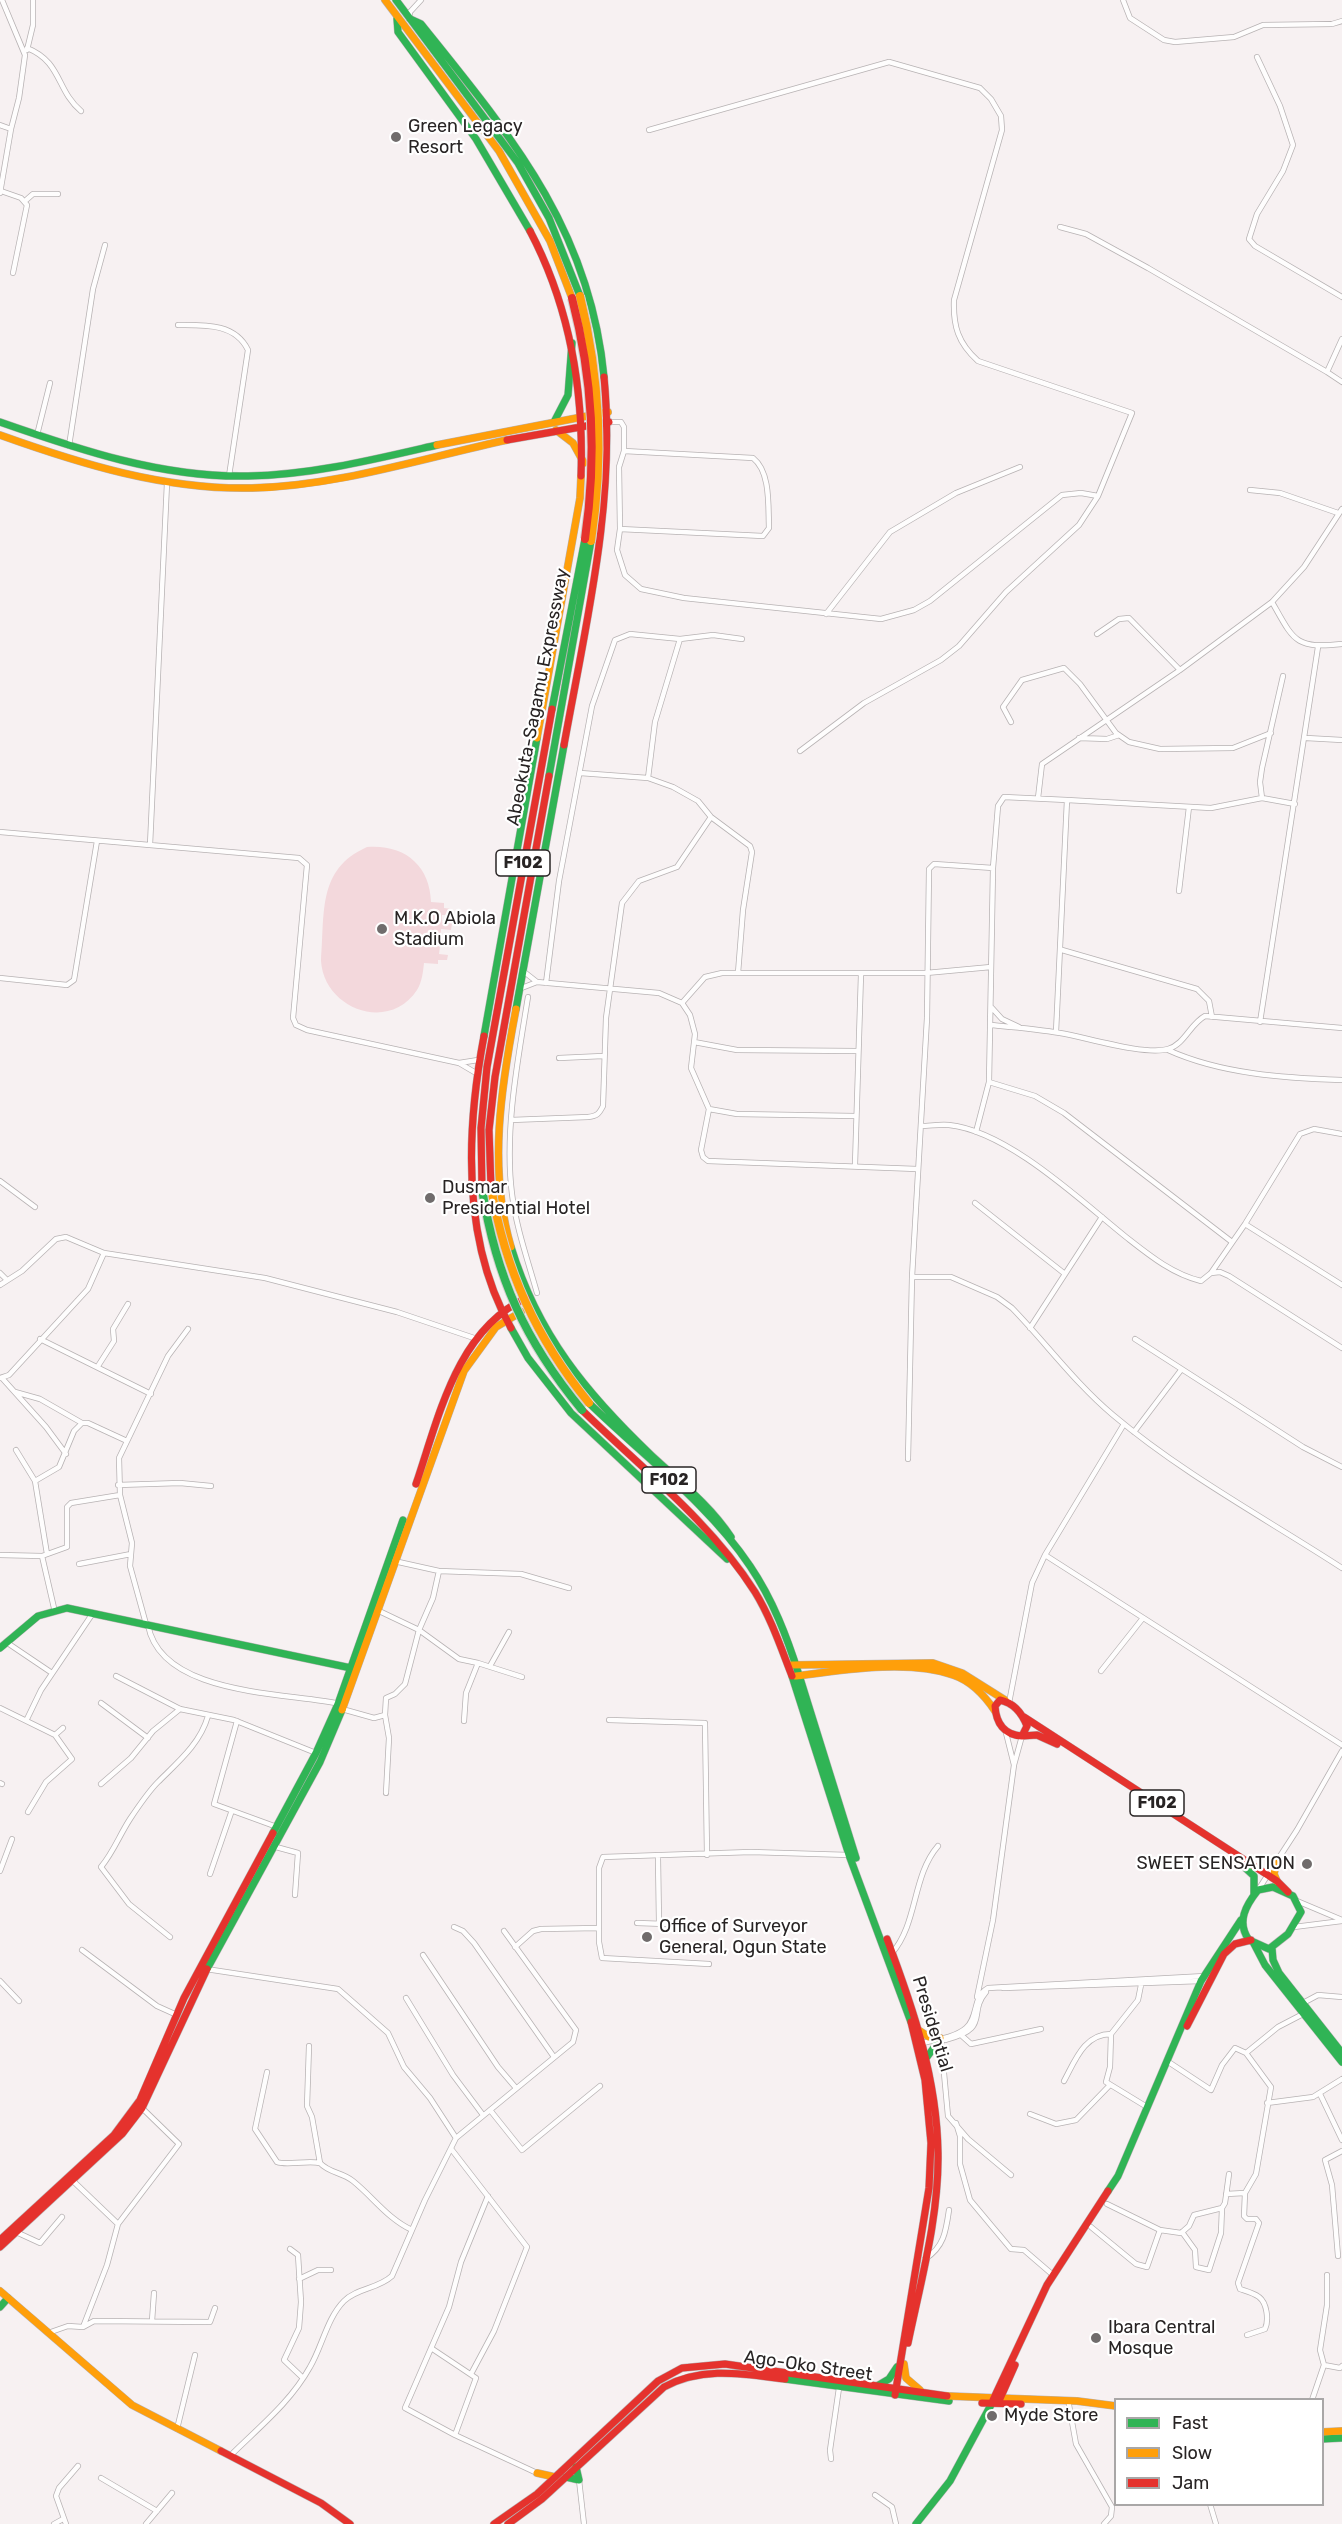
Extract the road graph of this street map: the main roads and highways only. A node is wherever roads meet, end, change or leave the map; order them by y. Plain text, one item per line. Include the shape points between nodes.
1 (385, 0) edge
2 (396, 0) edge
3 (409, 18) junction
4 (397, 19) junction
5 (576, 298) junction
6 (572, 343) junction
7 (608, 412) junction
8 (582, 416) junction
9 (555, 420) junction
10 (0, 422) edge
11 (609, 422) junction
12 (583, 426) junction
13 (556, 430) junction
14 (0, 435) edge
15 (584, 463) junction
16 (246, 476) junction
17 (247, 488) junction
18 (544, 778) junction
19 (487, 1188) junction
20 (532, 1295) junction
21 (533, 1307) junction
22 (502, 1310) junction
23 (506, 1320) junction
24 (746, 1561) junction
25 (738, 1567) junction
26 (3, 1645) edge
27 (792, 1665) junction
28 (352, 1668) junction
29 (795, 1675) junction
30 (1007, 1701) junction
31 (341, 1706) junction
32 (995, 1711) junction
33 (1024, 1717) junction
34 (1022, 1736) junction
35 (852, 1854) junction
36 (1277, 1860) road end
37 (1277, 1881) junction
38 (1256, 1892) junction
39 (1288, 1892) junction
40 (1240, 1920) junction
41 (1252, 1941) junction
42 (1272, 1948) junction
43 (204, 1968) junction
44 (1206, 1978) junction
45 (183, 2007) junction
46 (919, 2030) junction
47 (921, 2045) junction
48 (1342, 2053) edge
49 (927, 2057) junction
50 (1342, 2062) edge
51 (0, 2240) edge
52 (0, 2247) edge
53 (2, 2297) edge
54 (902, 2364) junction
55 (878, 2386) junction
56 (898, 2392) junction
57 (927, 2393) junction
58 (996, 2400) junction
59 (1114, 2408) edge
60 (1114, 2408) edge
61 (1324, 2432) edge
62 (1342, 2437) edge
63 (1324, 2439) edge
64 (576, 2467) junction
65 (555, 2477) junction
66 (566, 2477) junction
67 (540, 2494) junction
68 (530, 2504) junction
69 (343, 2524) edge
70 (350, 2524) edge
71 (494, 2524) edge
72 (508, 2524) edge
73 (916, 2524) edge

1 - 4 main road, Abeokuta-Sagamu Expressway / F102
2 - 3 main road, Abeokuta-Sagamu Expressway / F102
3 - 5 main road, Abeokuta-Sagamu Expressway / F102 via 527,179 557,236
3 - 7 main road via 421,24 493,114 550,199 590,294 600,338
4 - 5 main road, Abeokuta-Sagamu Expressway / F102 via 508,167 550,241
4 - 6 main road via 398,32 492,160 525,216 549,267
5 - 18 main road, Abeokuta-Sagamu Expressway / F102, bridge via 594,421 594,468 588,540
6 - 8 main road
6 - 9 main road via 568,395
7 - 8 main road
7 - 11 main road
8 - 9 main road
8 - 12 main road
9 - 16 main road via 306,472
10 - 16 main road via 69,446 169,471
11 - 12 main road
11 - 18 main road via 609,488 602,532
12 - 13 main road
12 - 15 main road
13 - 15 main road via 573,443
13 - 17 main road via 310,483
14 - 17 main road via 103,469 167,483
15 - 18 main road
16 - 17 main road
18 - 19 main road, Abeokuta-Sagamu Expressway / F102 via 482,1105 480,1151
18 - 20 main road via 521,970 502,1078 497,1149 504,1219
18 - 22 main road via 478,1060 470,1126 473,1212 482,1255
19 - 24 main road, Abeokuta-Sagamu Expressway / F102, bridge via 522,1304 555,1361 589,1403 713,1522
19 - 25 main road, Abeokuta-Sagamu Expressway / F102, bridge via 491,1243 514,1309 547,1367 582,1410
20 - 21 main road
20 - 22 main road
21 - 23 main road
21 - 24 main road via 561,1356 584,1385 719,1519
22 - 23 main road
22 - 28 main road via 477,1339 459,1369
23 - 25 main road via 552,1392 583,1426
23 - 28 main road via 496,1327 464,1371
24 - 27 main road, Abeokuta-Sagamu Expressway / F102 via 765,1589
25 - 27 main road, Abeokuta-Sagamu Expressway / F102
26 - 28 main road via 26,1624 54,1608
27 - 29 main road, Abeokuta-Sagamu Expressway / F102
27 - 30 main road, F102 via 933,1663 962,1673
28 - 31 main road
29 - 32 main road via 857,1670 942,1671 979,1690
29 - 35 main road, Abeokuta-Sagamu Expressway
30 - 32 main road via 997,1702
30 - 33 main road, F102
31 - 43 main road
31 - 43 main road via 320,1762 276,1847
32 - 34 main road, F102 via 1006,1733
33 - 34 main road via 1027,1726
33 - 37 main road, F102
34 - 38 main road, F102 via 1037,1735 1053,1742 1249,1869 1257,1881
35 - 46 main road, Presidential
35 - 47 main road
36 - 37 main road
37 - 39 main road, F102
38 - 39 main road via 1273,1887
38 - 40 main road
39 - 42 main road, F102 via 1301,1912 1294,1927
40 - 41 main road
40 - 44 main road
41 - 42 main road
41 - 44 main road via 1230,1947
41 - 50 main road via 1259,1956
42 - 48 main road via 1279,1972
43 - 45 main road
44 - 58 main road via 1111,2189 1053,2275
44 - 58 main road via 1121,2178 1051,2287
45 - 51 main road via 140,2100 120,2128
45 - 52 main road via 142,2108 122,2134
46 - 47 main road, Presidential
46 - 49 main road via 940,2041
47 - 49 main road, Presidential
47 - 54 main road via 931,2165
49 - 54 main road, Presidential via 938,2162 925,2259
53 - 69 main road via 127,2406 297,2495
53 - 70 main road via 126,2402 321,2503
54 - 55 main road
54 - 56 main road, Presidential
54 - 57 main road via 910,2383
55 - 56 main road
55 - 65 main road via 725,2364 682,2368 658,2381
56 - 57 main road
56 - 58 main road, Ago-Oko Street
56 - 64 main road, Ago-Oko Street via 723,2372 679,2379 664,2386
57 - 58 main road
58 - 59 main road, Ago-Oko Street
58 - 60 main road via 1077,2401
58 - 73 main road via 950,2481
61 - 62 main road
62 - 63 main road
64 - 66 main road, Ago-Oko Street
64 - 66 main road via 579,2480
65 - 67 main road
65 - 67 main road via 537,2473 542,2479
66 - 67 main road, Ago-Oko Street
67 - 68 main road
68 - 71 main road
68 - 72 main road

